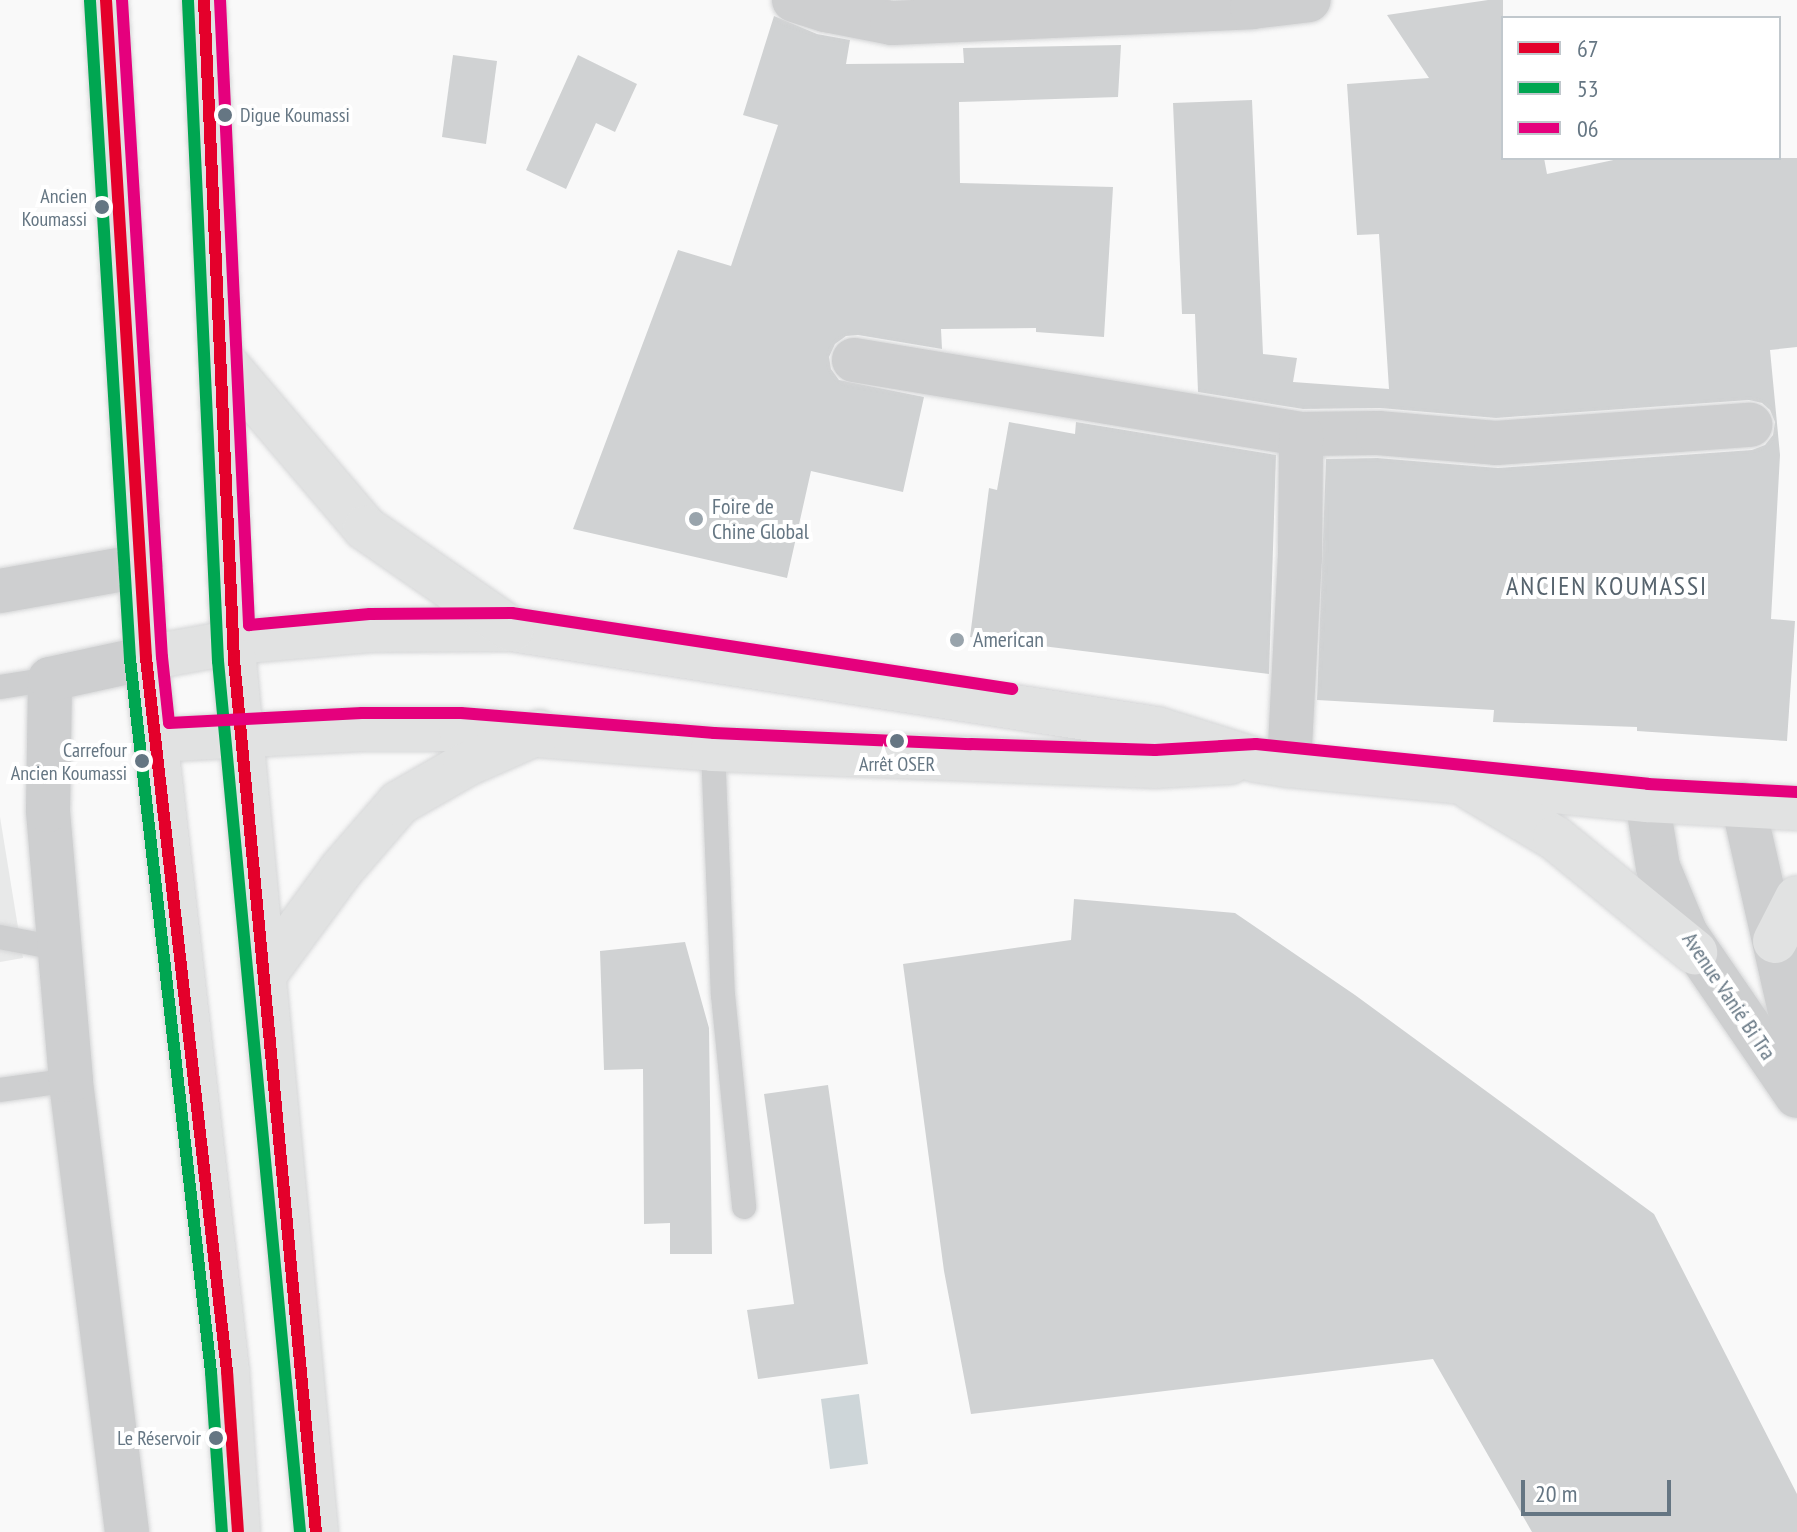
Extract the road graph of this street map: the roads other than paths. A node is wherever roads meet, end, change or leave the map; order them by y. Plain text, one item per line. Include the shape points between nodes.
1 (106, 0) edge
2 (204, 0) edge
3 (794, 0) edge
4 (1309, 0) edge
5 (854, 360) dead end
6 (223, 361) junction
7 (1750, 425) dead end
8 (1301, 434) junction
9 (141, 566) junction
10 (0, 591) edge
11 (511, 629) junction
12 (234, 651) junction
13 (146, 658) junction
14 (50, 679) junction
15 (0, 687) edge
16 (539, 732) junction
17 (242, 734) junction
18 (155, 740) junction
19 (713, 749) junction
20 (1272, 762) junction
21 (1462, 782) junction
22 (1647, 800) junction
23 (1743, 804) junction
24 (1797, 808) edge
25 (1797, 898) edge
26 (0, 937) edge
27 (1775, 941) junction
28 (62, 949) junction
29 (1695, 952) junction
30 (264, 975) junction
31 (1797, 1041) edge
32 (71, 1080) junction
33 (0, 1090) edge
34 (1797, 1096) edge
35 (744, 1207) dead end
36 (127, 1532) edge
37 (238, 1532) edge
38 (316, 1532) edge

1 - 9 main road
2 - 6 main road
3 - 4 street via 892,23
5 - 8 street
6 - 11 main road via 365,528
6 - 12 main road
7 - 8 street via 1496,443 1378,433
8 - 20 street via 1300,558
9 - 10 street
9 - 13 main road
11 - 12 main road via 370,630
11 - 20 main road via 1142,727
12 - 13 main road
12 - 17 main road
13 - 14 street
13 - 18 main road
14 - 15 lane
14 - 28 street via 48,810
16 - 17 main road
16 - 19 main road
16 - 30 main road via 465,765 399,803 341,870
17 - 18 main road
17 - 30 main road
18 - 37 main road via 227,1371
19 - 20 main road via 1155,766
19 - 35 lane via 723,995
20 - 21 main road
21 - 22 main road
21 - 29 main road via 1555,838
22 - 23 main road
22 - 29 street, Avenue Vanié Bi Tra via 1658,867
23 - 24 main road
23 - 27 street, Avenue Vanié Bi Tra
25 - 27 main road
26 - 28 lane
27 - 31 street, Avenue Vanié Bi Tra
28 - 32 street
29 - 34 street, Avenue Vanié Bi Tra
30 - 38 main road
32 - 33 lane
32 - 36 street

